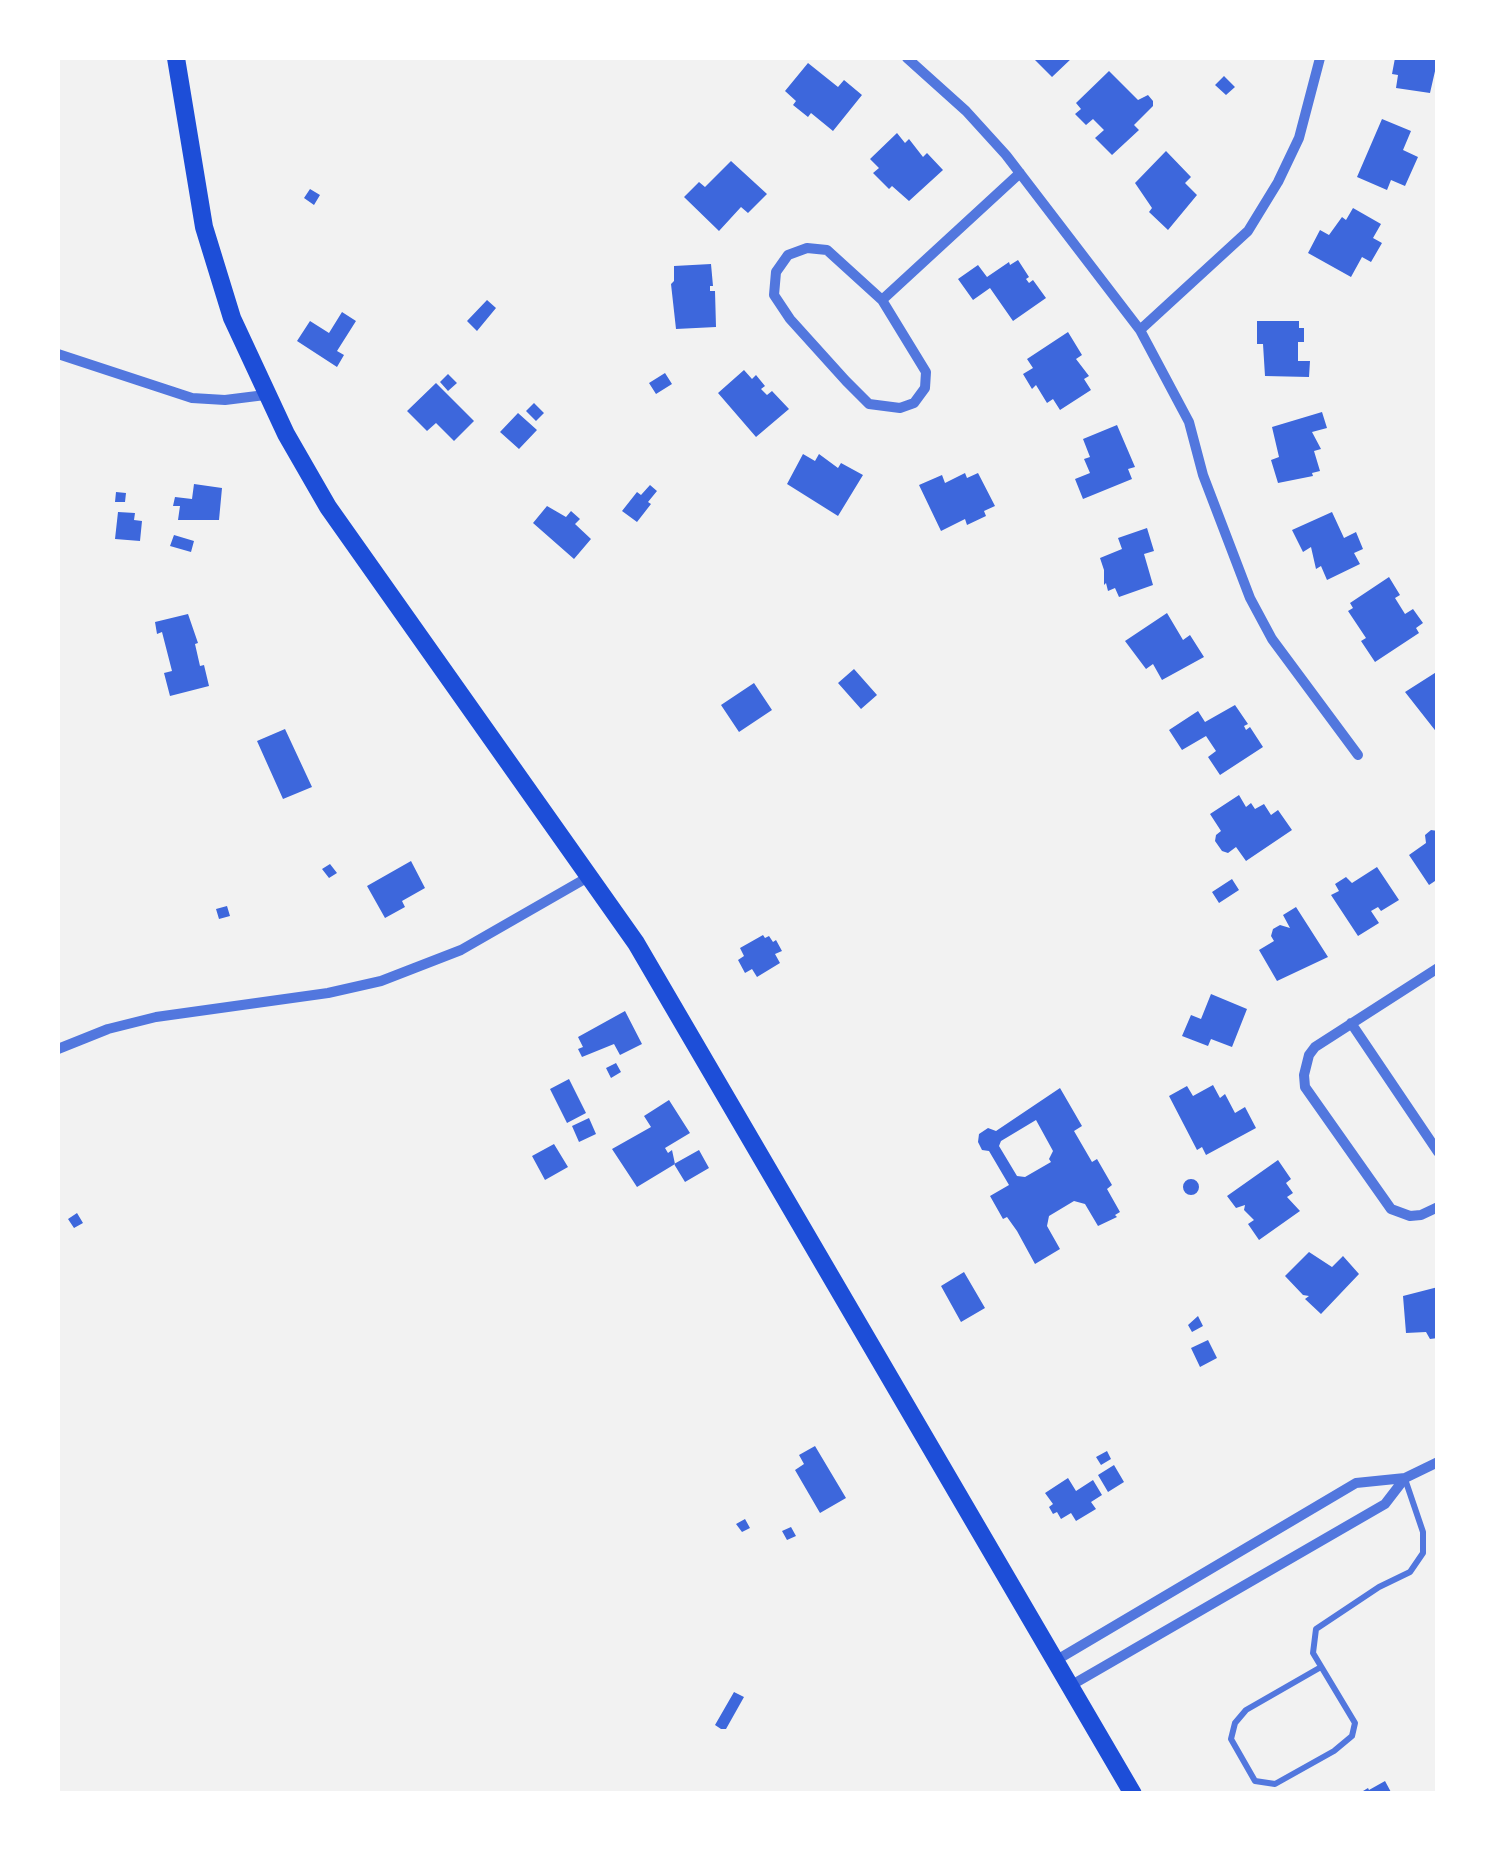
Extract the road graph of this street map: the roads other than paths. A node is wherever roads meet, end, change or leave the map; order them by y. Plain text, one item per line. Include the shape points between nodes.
1 (176, 58) edge
2 (907, 58) edge
3 (1320, 58) edge
4 (1020, 172) junction
5 (882, 300) junction
6 (1140, 330) junction
7 (58, 354) edge
8 (265, 395) junction
9 (1358, 755) dead end
10 (590, 876) junction
11 (1438, 968) edge
12 (1351, 1024) junction
13 (58, 1049) edge
14 (1438, 1152) edge
15 (1438, 1207) edge
16 (1438, 1462) edge
17 (1405, 1478) junction
18 (1055, 1660) junction
19 (1321, 1668) junction
20 (1070, 1686) junction
21 (1133, 1794) edge

1 - 8 main road via 204,227
2 - 4 street
3 - 6 street via 1299,138 1248,230
4 - 5 street
4 - 6 street
5 - 5 street via 926,372 925,388 900,408 869,404 846,381 774,295 776,272 788,255 828,250
6 - 9 street via 1190,422 1250,598 1272,639
7 - 8 street via 192,398
8 - 10 main road via 328,508
10 - 13 street via 474,944 381,981 156,1017
10 - 18 main road via 688,1030
11 - 12 street
12 - 14 street
12 - 15 street via 1315,1047 1305,1065 1305,1087 1391,1209 1410,1216
16 - 17 street
17 - 18 street via 1356,1484
17 - 19 lane via 1423,1532 1422,1554 1410,1572 1316,1629 1312,1653
17 - 20 street via 1385,1504
18 - 20 main road
19 - 19 lane via 1356,1723 1352,1736 1275,1784 1255,1781 1231,1740 1236,1723 1246,1710
20 - 21 main road

